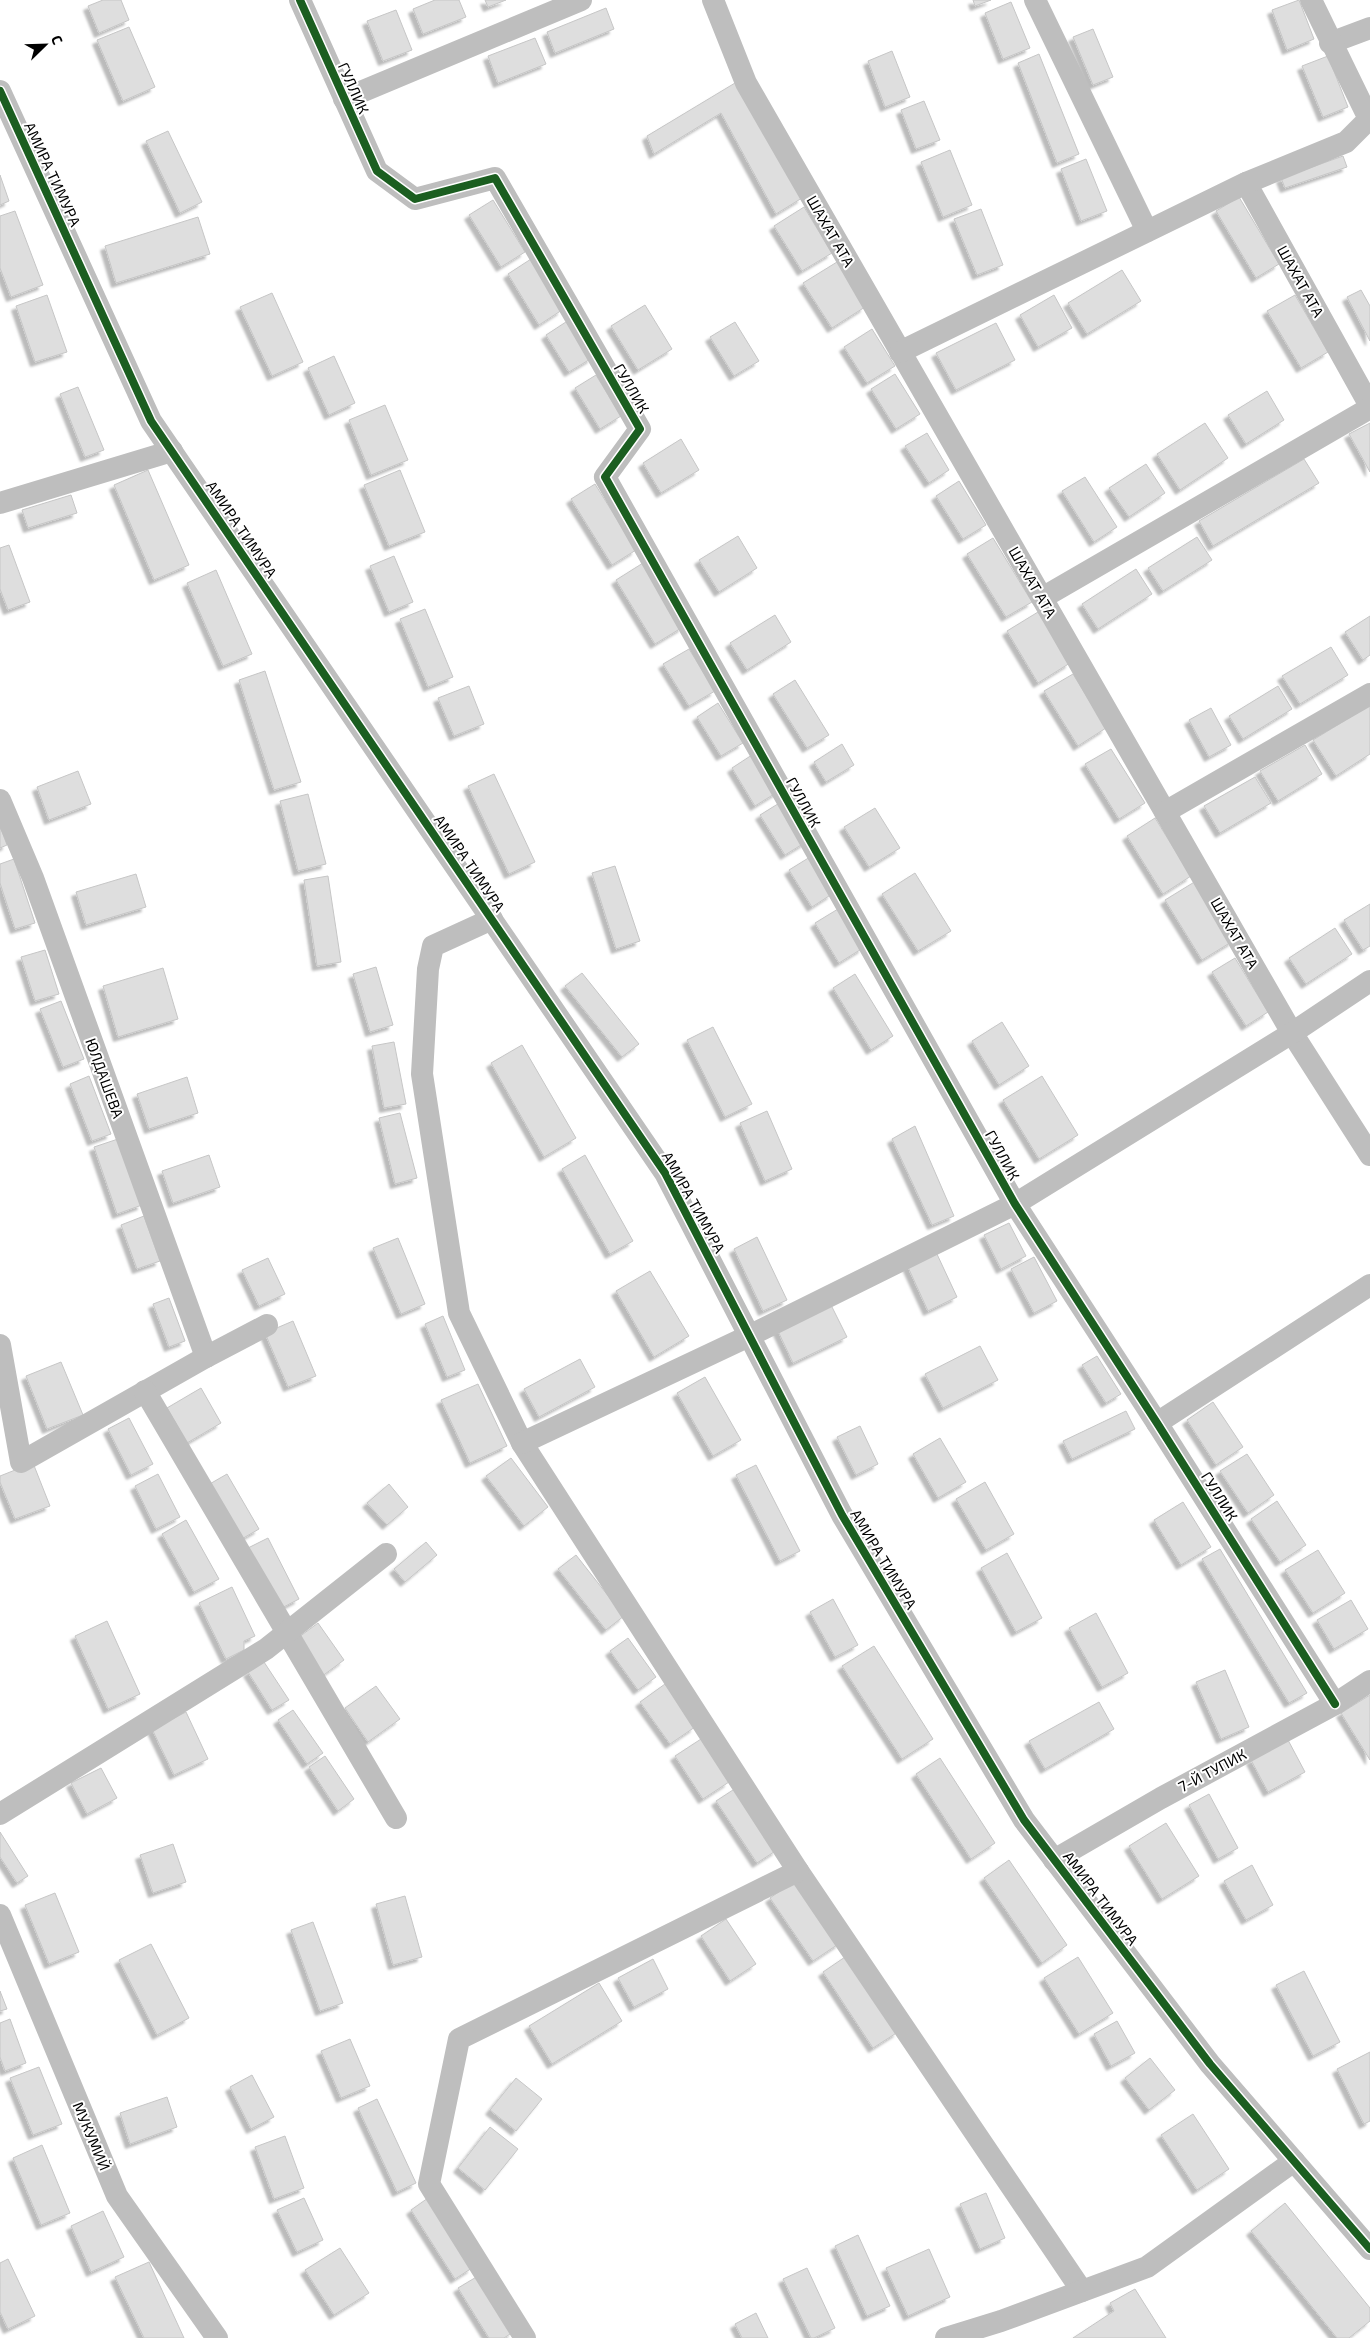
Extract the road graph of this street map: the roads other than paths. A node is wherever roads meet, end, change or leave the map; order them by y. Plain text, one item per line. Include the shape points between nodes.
1 (300, 0) edge
2 (581, 0) edge
3 (714, 0) edge
4 (1035, 0) edge
5 (1312, 0) edge
6 (1370, 28) edge
7 (1330, 42) junction
8 (0, 91) edge
9 (344, 99) junction
10 (1246, 183) junction
11 (1147, 231) junction
12 (900, 352) junction
13 (1370, 407) edge
14 (172, 451) junction
15 (0, 503) edge
16 (1042, 598) junction
17 (1370, 694) edge
18 (0, 800) edge
19 (1165, 812) junction
20 (492, 919) junction
21 (1370, 981) edge
22 (1292, 1033) junction
23 (1370, 1156) edge
24 (1015, 1204) junction
25 (1370, 1285) edge
26 (267, 1325) dead end
27 (749, 1336) junction
28 (0, 1345) edge
29 (206, 1357) junction
30 (145, 1391) junction
31 (1157, 1423) junction
32 (522, 1443) junction
33 (386, 1554) dead end
34 (287, 1632) junction
35 (1370, 1681) edge
36 (1335, 1704) junction
37 (0, 1814) edge
38 (396, 1818) dead end
39 (1054, 1860) junction
40 (798, 1871) junction
41 (0, 1915) edge
42 (1294, 2161) junction
43 (1370, 2249) edge
44 (1082, 2291) junction
45 (217, 2338) edge
46 (525, 2338) edge
47 (946, 2338) edge

1 - 9 street, ГУЛЛИК
2 - 9 street
3 - 12 street, ШАХАТ АТА via 746,84
4 - 11 street
5 - 7 street
6 - 7 street
7 - 10 street via 1368,119 1346,142
8 - 14 street, АМИРА ТИМУРА via 151,421
9 - 24 street, ГУЛЛИК via 377,171 415,199 495,178 640,429 605,477
10 - 11 street
10 - 13 street, ШАХАТ АТА
11 - 12 street
12 - 16 street, ШАХАТ АТА
13 - 16 street
14 - 15 street
14 - 20 street, АМИРА ТИМУРА
16 - 19 street, ШАХАТ АТА
17 - 19 street
18 - 29 street, ЮЛДАШЕВА via 33,878
19 - 22 street, ШАХАТ АТА
20 - 27 street, АМИРА ТИМУРА via 665,1173
20 - 32 street via 433,946 428,969 422,1074 459,1313
21 - 22 street
22 - 23 street, ШАХАТ АТА
22 - 24 street
24 - 27 street
24 - 31 street, ГУЛЛИК
25 - 31 street
26 - 29 street
27 - 32 street
27 - 39 street, АМИРА ТИМУРА via 842,1515 1024,1820
28 - 30 street via 21,1462
29 - 30 street
30 - 34 street
31 - 36 street, ГУЛЛИК
32 - 40 street
33 - 34 street
34 - 37 street via 266,1649
34 - 38 street
35 - 36 street, 7-Й ТУПИК
36 - 39 street, 7-Й ТУПИК
39 - 42 street, АМИРА ТИМУРА via 1210,2064
40 - 44 street
40 - 46 street via 458,2039 429,2184
41 - 45 street, МУКУМИЙ via 117,2196
42 - 43 street, АМИРА ТИМУРА
42 - 44 street via 1147,2266
44 - 47 street

